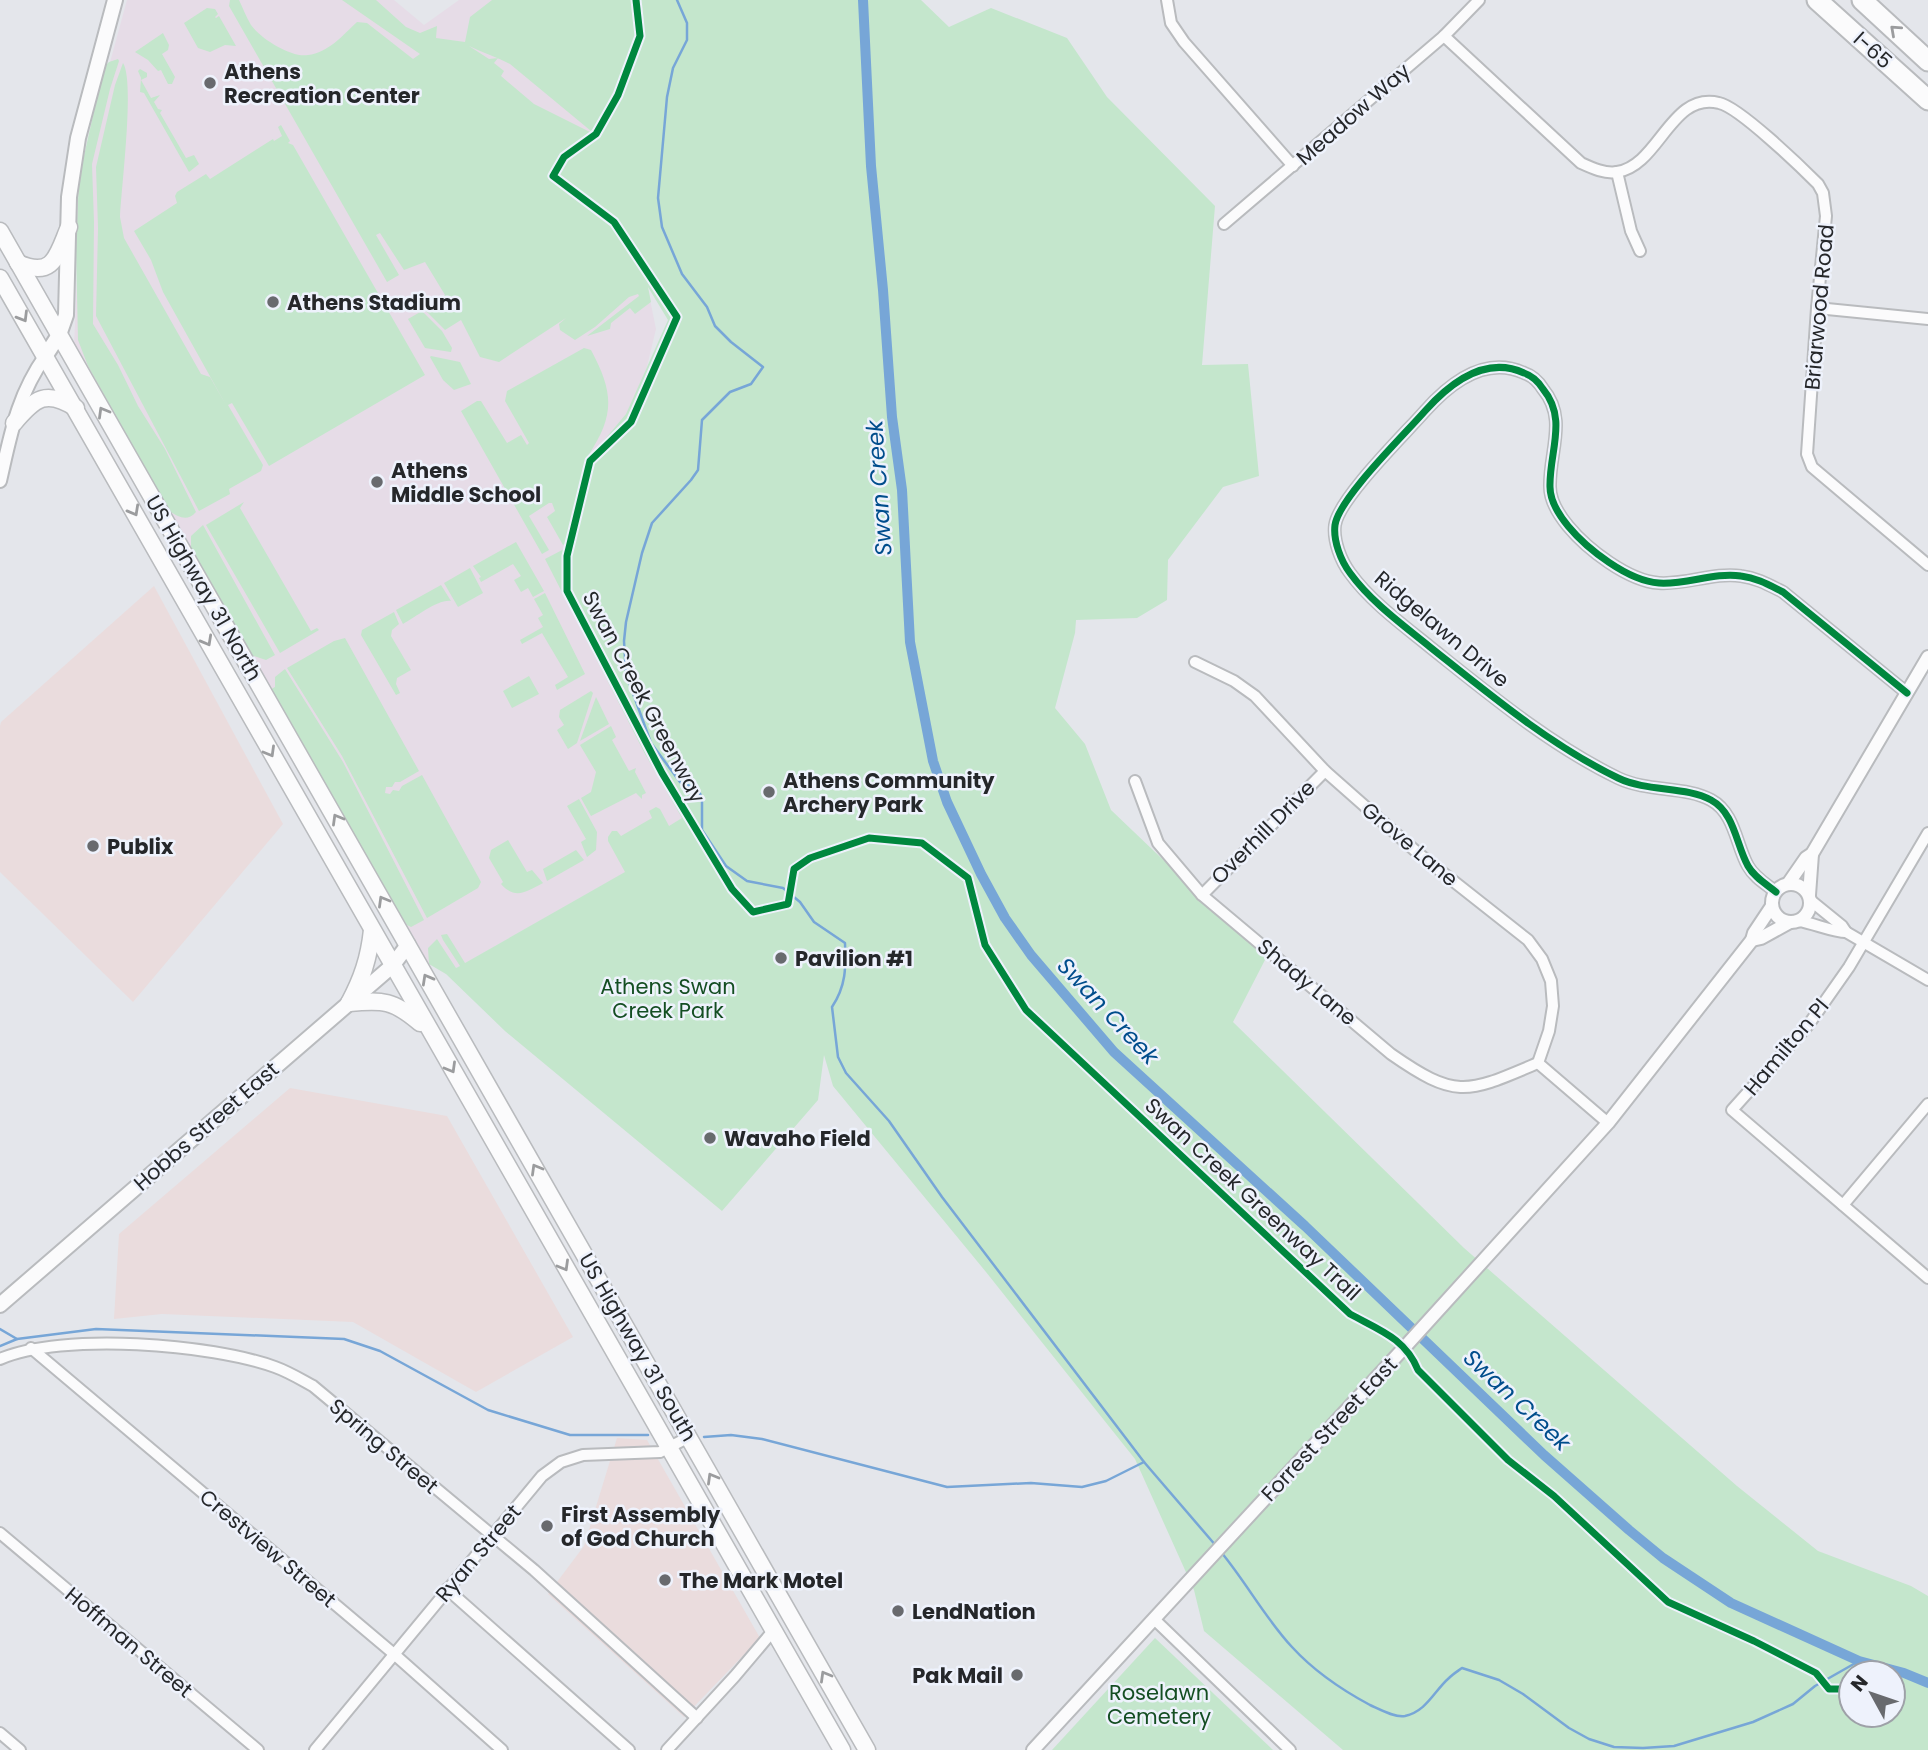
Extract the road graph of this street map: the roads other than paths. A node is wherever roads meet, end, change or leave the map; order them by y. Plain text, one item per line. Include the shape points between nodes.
1 (115, 0) edge
2 (1167, 0) edge
3 (1479, 0) edge
4 (1817, 0) edge
5 (1862, 0) edge
6 (1444, 36) junction
7 (1928, 61) edge
8 (1928, 100) edge
9 (1293, 166) junction
10 (1617, 172) junction
11 (1224, 224) dead end
12 (69, 227) junction
13 (0, 231) edge
14 (1640, 251) dead end
15 (18, 263) junction
16 (0, 278) edge
17 (1817, 308) junction
18 (1928, 319) edge
19 (59, 335) junction
20 (46, 355) junction
21 (76, 408) junction
22 (12, 429) junction
23 (0, 452) edge
24 (0, 481) edge
25 (1928, 565) edge
26 (1928, 657) edge
27 (1195, 662) dead end
28 (1908, 693) junction
29 (1325, 771) junction
30 (1135, 782) dead end
31 (1928, 834) edge
32 (1812, 854) junction
33 (1788, 884) junction
34 (1776, 892) junction
35 (1202, 895) junction
36 (1809, 898) junction
37 (1772, 906) junction
38 (1794, 921) junction
39 (372, 930) junction
40 (1846, 932) junction
41 (1752, 940) junction
42 (1863, 944) junction
43 (408, 945) junction
44 (392, 966) junction
45 (1928, 980) edge
46 (349, 1003) junction
47 (430, 1033) junction
48 (1538, 1063) junction
49 (1928, 1104) edge
50 (1608, 1123) junction
51 (1843, 1205) junction
52 (1928, 1278) edge
53 (0, 1305) edge
54 (32, 1348) junction
55 (0, 1359) edge
56 (689, 1437) junction
57 (668, 1447) junction
58 (0, 1533) edge
59 (492, 1535) junction
60 (447, 1589) junction
61 (1154, 1619) junction
62 (773, 1631) junction
63 (394, 1654) junction
64 (697, 1718) junction
65 (0, 1733) edge
66 (20, 1750) edge
67 (258, 1750) edge
68 (315, 1750) edge
69 (502, 1750) edge
70 (629, 1750) edge
71 (667, 1750) edge
72 (842, 1750) edge
73 (867, 1750) edge
74 (1032, 1750) edge
75 (1290, 1750) edge

1 - 12 main road via 78,138
2 - 9 street via 1171,23 1184,42
3 - 6 street, Meadow Way
4 - 8 highway, I-65
7 -> 5 highway
6 - 9 street, Meadow Way
6 - 10 street via 1581,163
9 - 11 street, Meadow Way
10 - 14 street
10 - 17 street, Briarwood Road via 1633,166 1694,104 1718,102 1739,114 1802,168 1823,193 1826,216
12 - 15 main road via 56,259 46,268 36,270
12 - 19 main road via 66,316
13 - 15 main road, US Highway 31 North
15 - 19 main road, US Highway 31 North
16 -> 20 main road, US Highway 31 North
17 - 18 street
17 - 25 street, Briarwood Road via 1807,454 1812,467
19 - 20 main road
43 -> 19 main road, US Highway 31 North
20 - 21 main road, US Highway 31 North
20 - 22 street via 30,378
21 - 22 main road via 60,398 45,397 27,407
21 -> 39 main road, US Highway 31 North
22 - 23 street
22 - 24 street
26 - 28 street
27 - 29 street, Grove Lane via 1255,696
28 - 32 street
28 - 34 street, Ridgelawn Drive via 1783,592 1762,581 1739,576 1658,583 1636,577 1597,552 1557,512 1550,490 1557,420 1551,398 1536,380 1515,369 1492,367 1459,378 1342,504 1335,527 1338,551 1350,573 1402,624 1532,726 1601,769 1633,783 1711,800 1727,816 1753,874
29 - 35 street, Overhill Drive
29 - 48 street, Grove Lane via 1419,854 1528,940 1542,959 1551,981 1553,1006
30 - 35 street, Shady Lane via 1158,843
31 - 42 street, Hamilton Pl
32 - 33 street
32 - 36 street
33 - 34 street
33 - 36 street via 1798,885
34 - 37 street
35 - 48 street, Shady Lane via 1419,1073 1463,1088 1486,1085
36 - 38 street via 1809,910
36 - 40 street
37 - 38 street via 1780,919
37 - 41 street, Forrest Street East
38 - 40 street
38 - 41 street, Forrest Street East
39 - 44 main road, US Highway 31 North
39 - 46 main road via 362,978
40 - 42 street
41 - 50 street, Forrest Street East
42 - 45 street
42 - 51 street, Hamilton Pl via 1809,1024 1732,1110
43 - 44 main road, Hobbs Street East
56 -> 43 main road, US Highway 31 South
44 - 46 main road, Hobbs Street East
44 - 47 main road, US Highway 31 South
46 - 47 main road via 377,1001 401,1007
46 - 53 main road, Hobbs Street East
47 -> 57 main road, US Highway 31 South
48 - 50 street
49 - 51 street
50 - 61 street, Forrest Street East
51 - 52 street, Hamilton Pl
54 - 55 street, Spring Street
54 - 59 street, Spring Street via 133,1344 176,1348 214,1352 293,1374
54 - 63 street, Crestview Street
56 - 57 street, Ryan Street
73 -> 56 main road, US Highway 31 South
57 - 59 street, Ryan Street via 660,1452 583,1455 561,1462 542,1476
57 - 62 main road, US Highway 31 South
58 - 67 street, Hoffman Street
59 - 60 street, Ryan Street
59 - 64 street, Spring Street
60 - 63 street, Ryan Street
60 - 70 street
61 - 74 street, Forrest Street East
61 - 75 street
62 - 64 street
62 - 72 main road, US Highway 31 South
63 - 68 street, Ryan Street
63 - 69 street, Crestview Street
64 - 71 street
65 - 66 street

